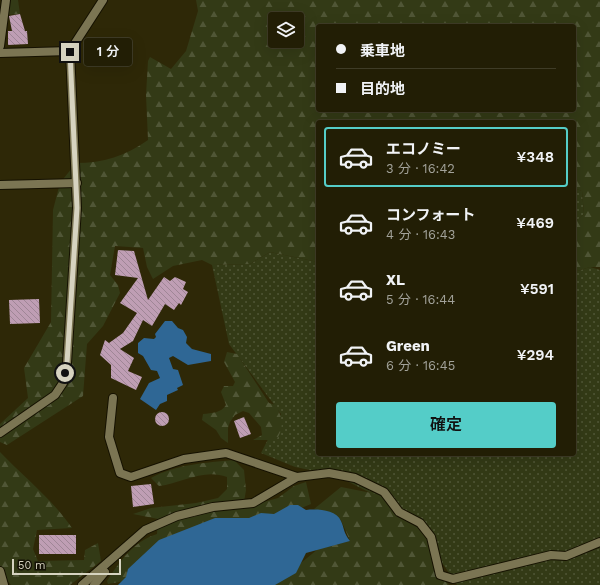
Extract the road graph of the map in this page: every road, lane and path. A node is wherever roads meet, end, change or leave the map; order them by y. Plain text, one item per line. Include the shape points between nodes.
1 (6, 0) edge
2 (103, 0) edge
3 (0, 46) edge
4 (70, 52) junction
5 (0, 53) edge
6 (77, 183) junction
7 (0, 185) edge
8 (113, 398) dead end
9 (0, 433) edge
10 (297, 476) junction
11 (600, 542) edge
12 (124, 550) junction
13 (0, 571) edge
14 (4, 585) edge
15 (82, 585) edge
16 (94, 585) edge

1 - 3 street
2 - 4 street
4 - 5 street
4 - 6 street
6 - 7 street
6 - 9 street via 67,363 63,383 55,395
8 - 10 street via 109,437 120,473 131,477 184,459 226,453
10 - 11 street via 329,473 355,478 384,492 399,512 420,523 431,537 440,575 453,580 551,555 566,556
10 - 12 street via 252,503 214,507 177,516 145,530
12 - 15 street
12 - 16 street
13 - 14 street

